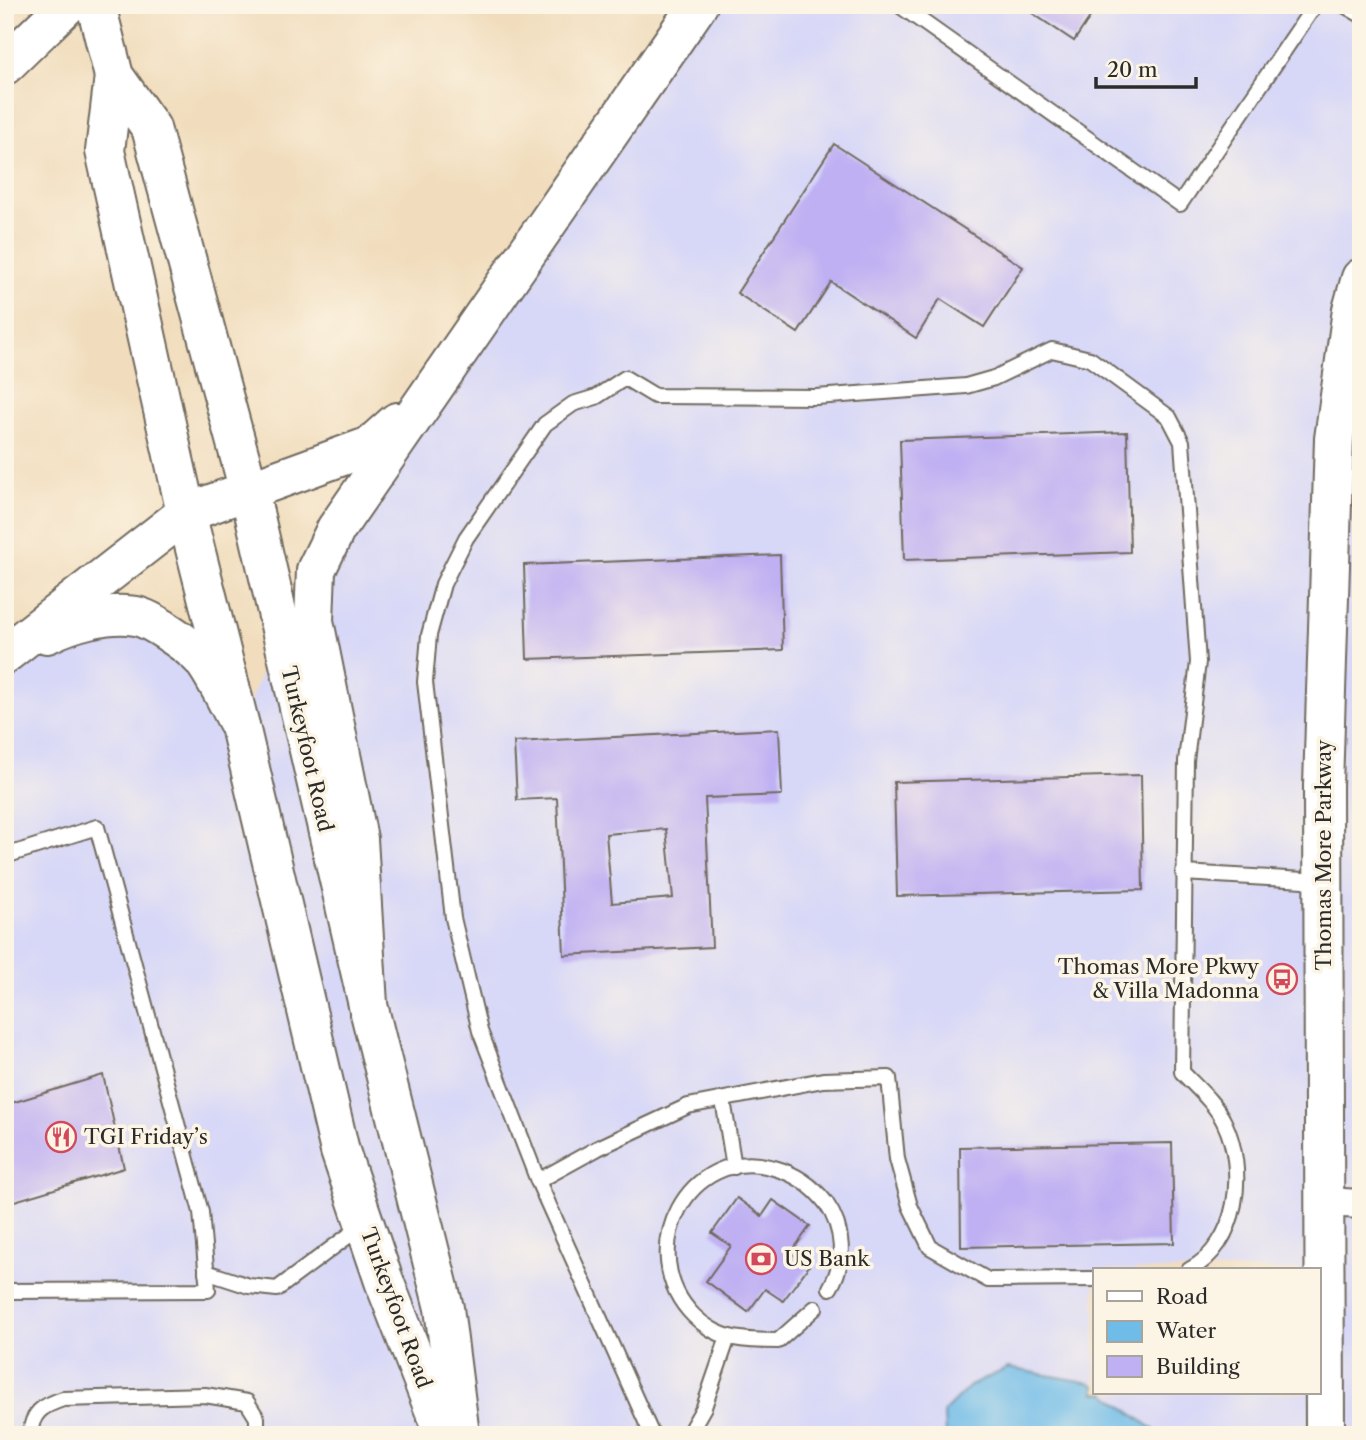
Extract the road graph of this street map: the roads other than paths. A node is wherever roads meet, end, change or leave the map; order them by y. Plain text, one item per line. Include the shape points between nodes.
1 (67, 5) edge
2 (96, 5) edge
3 (698, 5) edge
4 (899, 5) edge
5 (1315, 5) edge
6 (1345, 5) edge
7 (1361, 15) edge
8 (5, 65) edge
9 (114, 76) junction
10 (1361, 278) edge
11 (430, 392) junction
12 (249, 491) junction
13 (186, 513) junction
14 (5, 656) edge
15 (240, 726) junction
16 (5, 856) edge
17 (1183, 873) junction
18 (1323, 881) junction
19 (368, 1005) junction
20 (723, 1100) junction
21 (734, 1167) junction
22 (538, 1181) junction
23 (1343, 1203) edge
24 (364, 1224) junction
25 (1193, 1268) edge
26 (206, 1272) junction
27 (1093, 1279) edge
28 (830, 1288) dead end
29 (5, 1291) edge
30 (815, 1308) dead end
31 (728, 1337) junction
32 (30, 1435) edge
33 (257, 1435) edge
34 (443, 1435) edge
35 (460, 1435) edge
36 (652, 1435) edge
37 (688, 1435) edge
38 (1325, 1435) edge

1 - 8 main road
2 - 9 main road, Turkeyfoot Road
3 - 11 main road
4 - 5 lane via 1180,204
6 - 7 lane
9 - 12 main road, Turkeyfoot Road via 151,128
9 - 13 main road, Turkeyfoot Road via 105,151
10 - 18 main road, Thomas More Parkway via 1352,310 1334,439
11 - 12 main road via 370,446
11 - 19 main road via 336,528 316,570 314,621 358,839
12 - 13 main road
12 - 19 main road, Turkeyfoot Road
13 - 14 main road
13 - 15 main road, Turkeyfoot Road
14 - 15 main road via 62,626 103,617 137,616 202,659
15 - 24 main road, Turkeyfoot Road via 340,1151
16 - 26 lane via 97,827 201,1212
17 - 18 lane
17 - 22 lane via 1186,761 1198,662 1182,442 1169,417 1090,359 1052,350 966,386 816,397 655,396 625,378 545,424 466,538 443,584 429,635 425,682 453,918 480,1031
17 - 25 lane via 1182,1072 1224,1121 1234,1153 1236,1201 1223,1239
18 - 23 main road, Thomas More Parkway
19 - 35 main road, Turkeyfoot Road via 444,1308
20 - 21 lane
20 - 22 lane via 688,1106
20 - 27 lane via 823,1080 889,1078 897,1159 910,1206 930,1247 988,1280
21 - 28 lane via 764,1165 791,1173 816,1189 832,1213 841,1241 840,1270
21 - 31 lane via 708,1178 686,1196 671,1222 666,1250 669,1278 682,1304 702,1324
22 - 36 lane
23 - 38 main road, Thomas More Parkway
24 - 26 lane via 277,1289 249,1286
24 - 34 main road, Turkeyfoot Road
26 - 29 lane via 208,1290
30 - 31 lane via 778,1341
31 - 37 lane via 704,1407
32 - 33 lane via 36,1413 63,1399 205,1395 247,1402 257,1418

